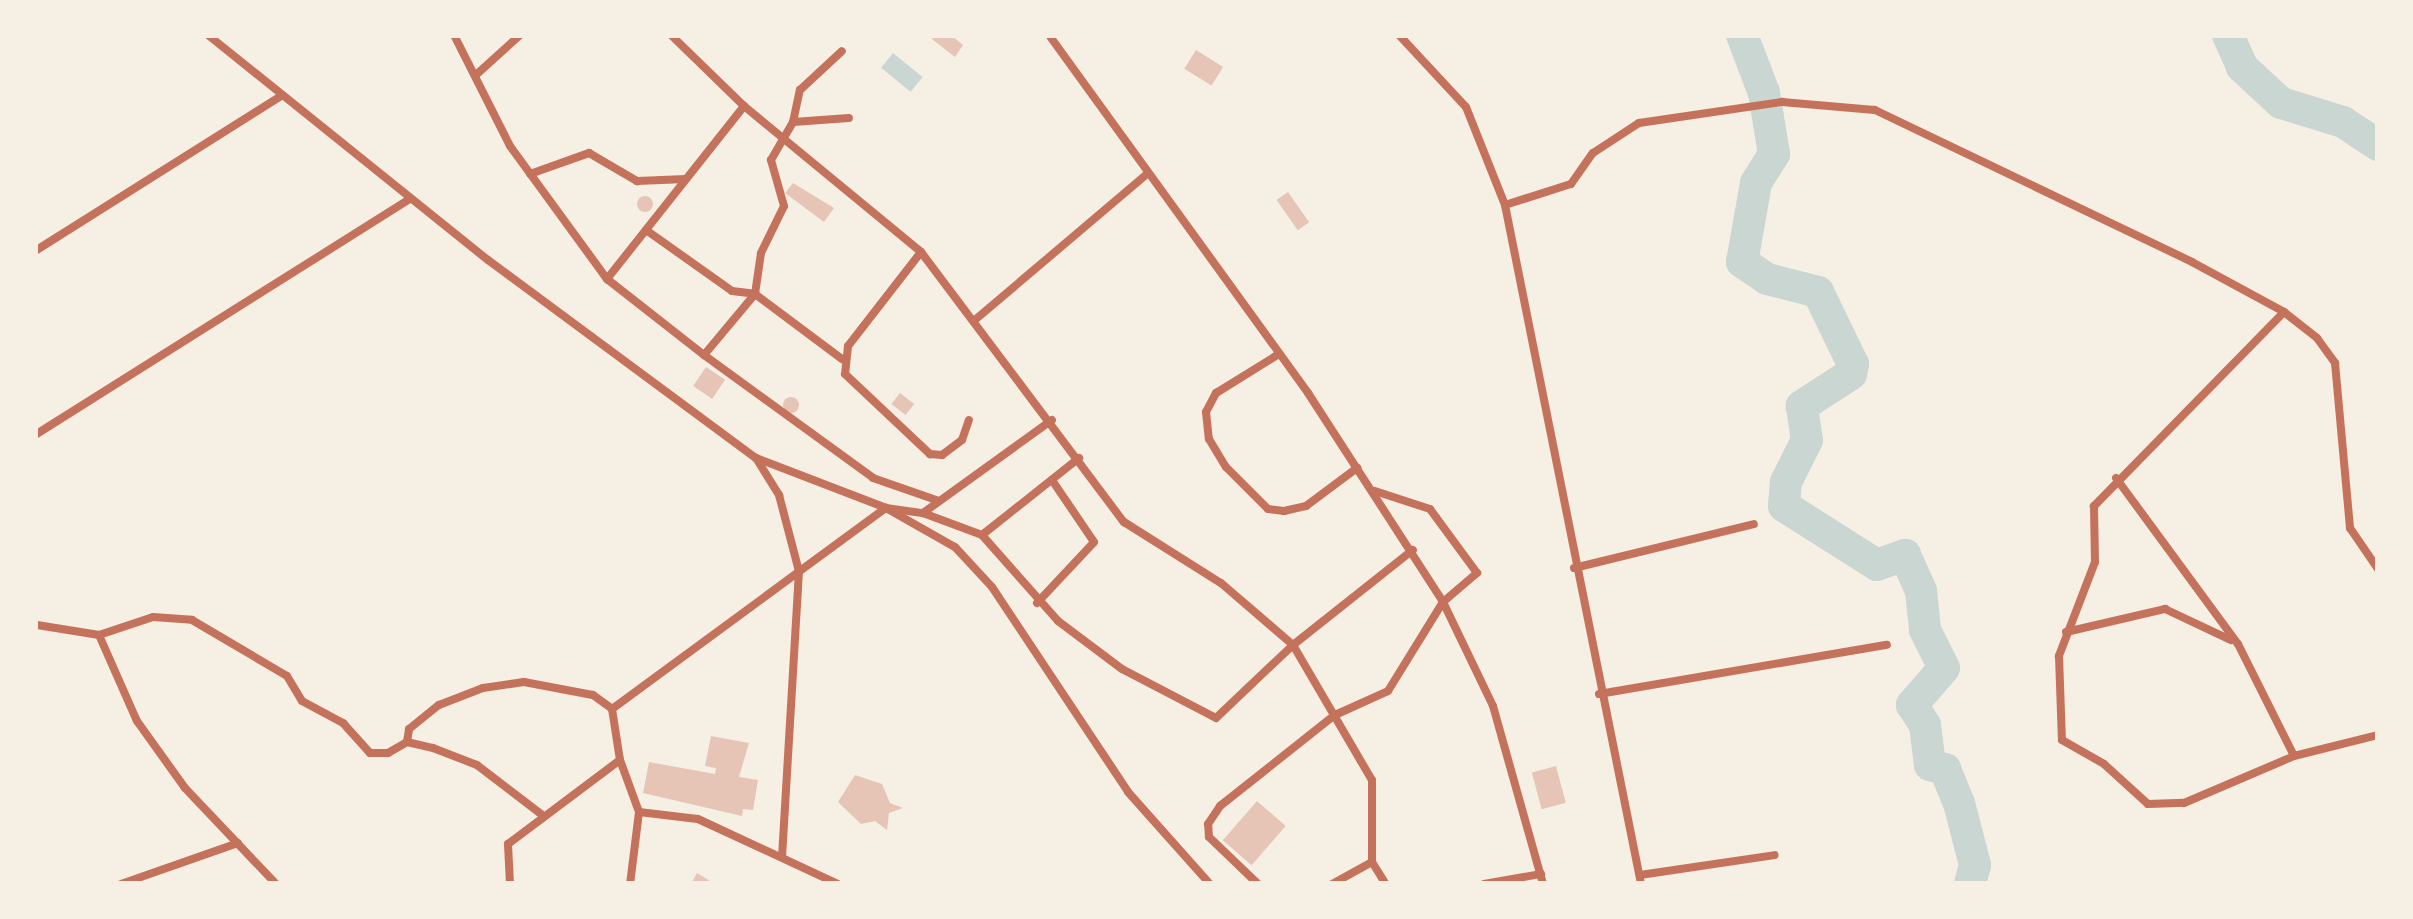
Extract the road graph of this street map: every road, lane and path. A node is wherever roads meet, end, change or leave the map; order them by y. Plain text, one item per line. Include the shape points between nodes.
1 (208, 35) edge
2 (454, 35) edge
3 (520, 35) edge
4 (671, 35) edge
5 (1049, 35) edge
6 (1399, 35) edge
7 (842, 51) dead end
8 (477, 74) junction
9 (281, 96) junction
10 (744, 106) junction
11 (849, 118) dead end
12 (793, 122) junction
13 (781, 138) junction
14 (530, 174) junction
15 (1146, 175) junction
16 (686, 180) junction
17 (410, 199) junction
18 (1505, 205) junction
19 (646, 230) junction
20 (35, 251) edge
21 (921, 252) junction
22 (606, 278) junction
23 (755, 294) junction
24 (2284, 312) junction
25 (976, 319) junction
26 (1279, 354) junction
27 (704, 355) junction
28 (842, 359) junction
29 (969, 420) dead end
30 (1052, 420) junction
31 (35, 435) edge
32 (756, 458) junction
33 (1080, 458) junction
34 (1356, 468) junction
35 (2116, 478) junction
36 (1052, 480) junction
37 (1374, 491) junction
38 (939, 502) junction
39 (886, 508) junction
40 (923, 513) junction
41 (1754, 524) dead end
42 (982, 535) junction
43 (1412, 550) junction
44 (1574, 568) junction
45 (2378, 569) edge
46 (799, 571) junction
47 (1444, 602) junction
48 (1037, 603) junction
49 (36, 624) edge
50 (2066, 632) junction
51 (100, 635) junction
52 (2238, 644) junction
53 (1293, 645) junction
54 (1887, 645) dead end
55 (1599, 694) junction
56 (612, 710) junction
57 (1335, 715) junction
58 (2378, 735) edge
59 (407, 742) junction
60 (2294, 756) junction
61 (620, 760) junction
62 (639, 812) junction
63 (542, 814) junction
64 (238, 843) junction
65 (1775, 855) dead end
66 (782, 856) junction
67 (1372, 862) junction
68 (1542, 879) edge
69 (1641, 880) edge
70 (120, 884) edge
71 (276, 884) edge
72 (510, 884) edge
73 (630, 884) edge
74 (838, 884) edge
75 (1210, 884) edge
76 (1258, 884) edge
77 (1332, 884) edge
78 (1386, 884) edge
79 (1484, 884) edge

1 - 9 street
2 - 8 street
3 - 8 street
4 - 10 street
5 - 15 street
6 - 18 street via 1466,107
7 - 12 street via 800,90
8 - 14 street
9 - 17 street
9 - 20 street
10 - 13 street
10 - 16 street
11 - 12 street
12 - 13 street
13 - 21 street
13 - 23 street via 771,160 784,206 761,253
14 - 16 street via 589,153 638,182
14 - 22 street
15 - 25 street
15 - 26 street
16 - 19 street
17 - 31 street
17 - 32 street
18 - 24 street via 1571,184 1616,132 1748,104 1875,110 2018,175
18 - 44 street
19 - 22 street
19 - 23 street via 732,290
21 - 25 street
21 - 28 street
22 - 27 street
23 - 27 street
23 - 28 street
24 - 35 street
24 - 45 street via 2334,363 2350,528
25 - 30 street
26 - 34 street
26 - 34 street via 1216,394 1206,412 1209,439 1226,467 1268,509 1284,511 1306,506
27 - 38 street via 873,478
28 - 29 street via 845,374 930,454 942,455 962,440
30 - 33 street
30 - 38 street
32 - 39 street
32 - 46 street via 779,495
33 - 36 street
33 - 53 street via 1124,522 1221,583
34 - 37 street
35 - 50 street via 2094,506 2096,562
35 - 52 street
36 - 42 street
36 - 48 street via 1094,542
37 - 43 street
37 - 47 street via 1430,509 1477,573
38 - 40 street
39 - 40 street
39 - 46 street
39 - 75 street via 955,548 992,587 1106,763
40 - 42 street
41 - 44 street
42 - 48 street
43 - 47 street
43 - 53 street
44 - 55 street
46 - 56 street
46 - 66 street
47 - 57 street via 1388,691
47 - 68 street via 1493,706
48 - 53 street via 1122,668 1216,718
49 - 51 street
50 - 52 street via 2165,608
50 - 60 street via 2056,699 2062,740 2104,764 2148,804 2201,797
51 - 59 street via 154,617 192,620 287,676 302,701 343,723 370,753 388,753
51 - 64 street via 136,721 184,788
52 - 60 street
53 - 57 street
54 - 55 street
55 - 69 street
56 - 59 street via 593,694 557,685 483,688 439,705 409,729
56 - 61 street
57 - 67 street via 1372,780
57 - 76 street via 1220,806 1208,824 1209,837
58 - 60 street
59 - 63 street via 477,766
61 - 62 street
61 - 63 street
62 - 66 street via 698,819
62 - 73 street
63 - 72 street via 508,844
64 - 70 street
64 - 71 street
65 - 69 street
66 - 74 street
67 - 77 street
67 - 78 street
68 - 79 street

